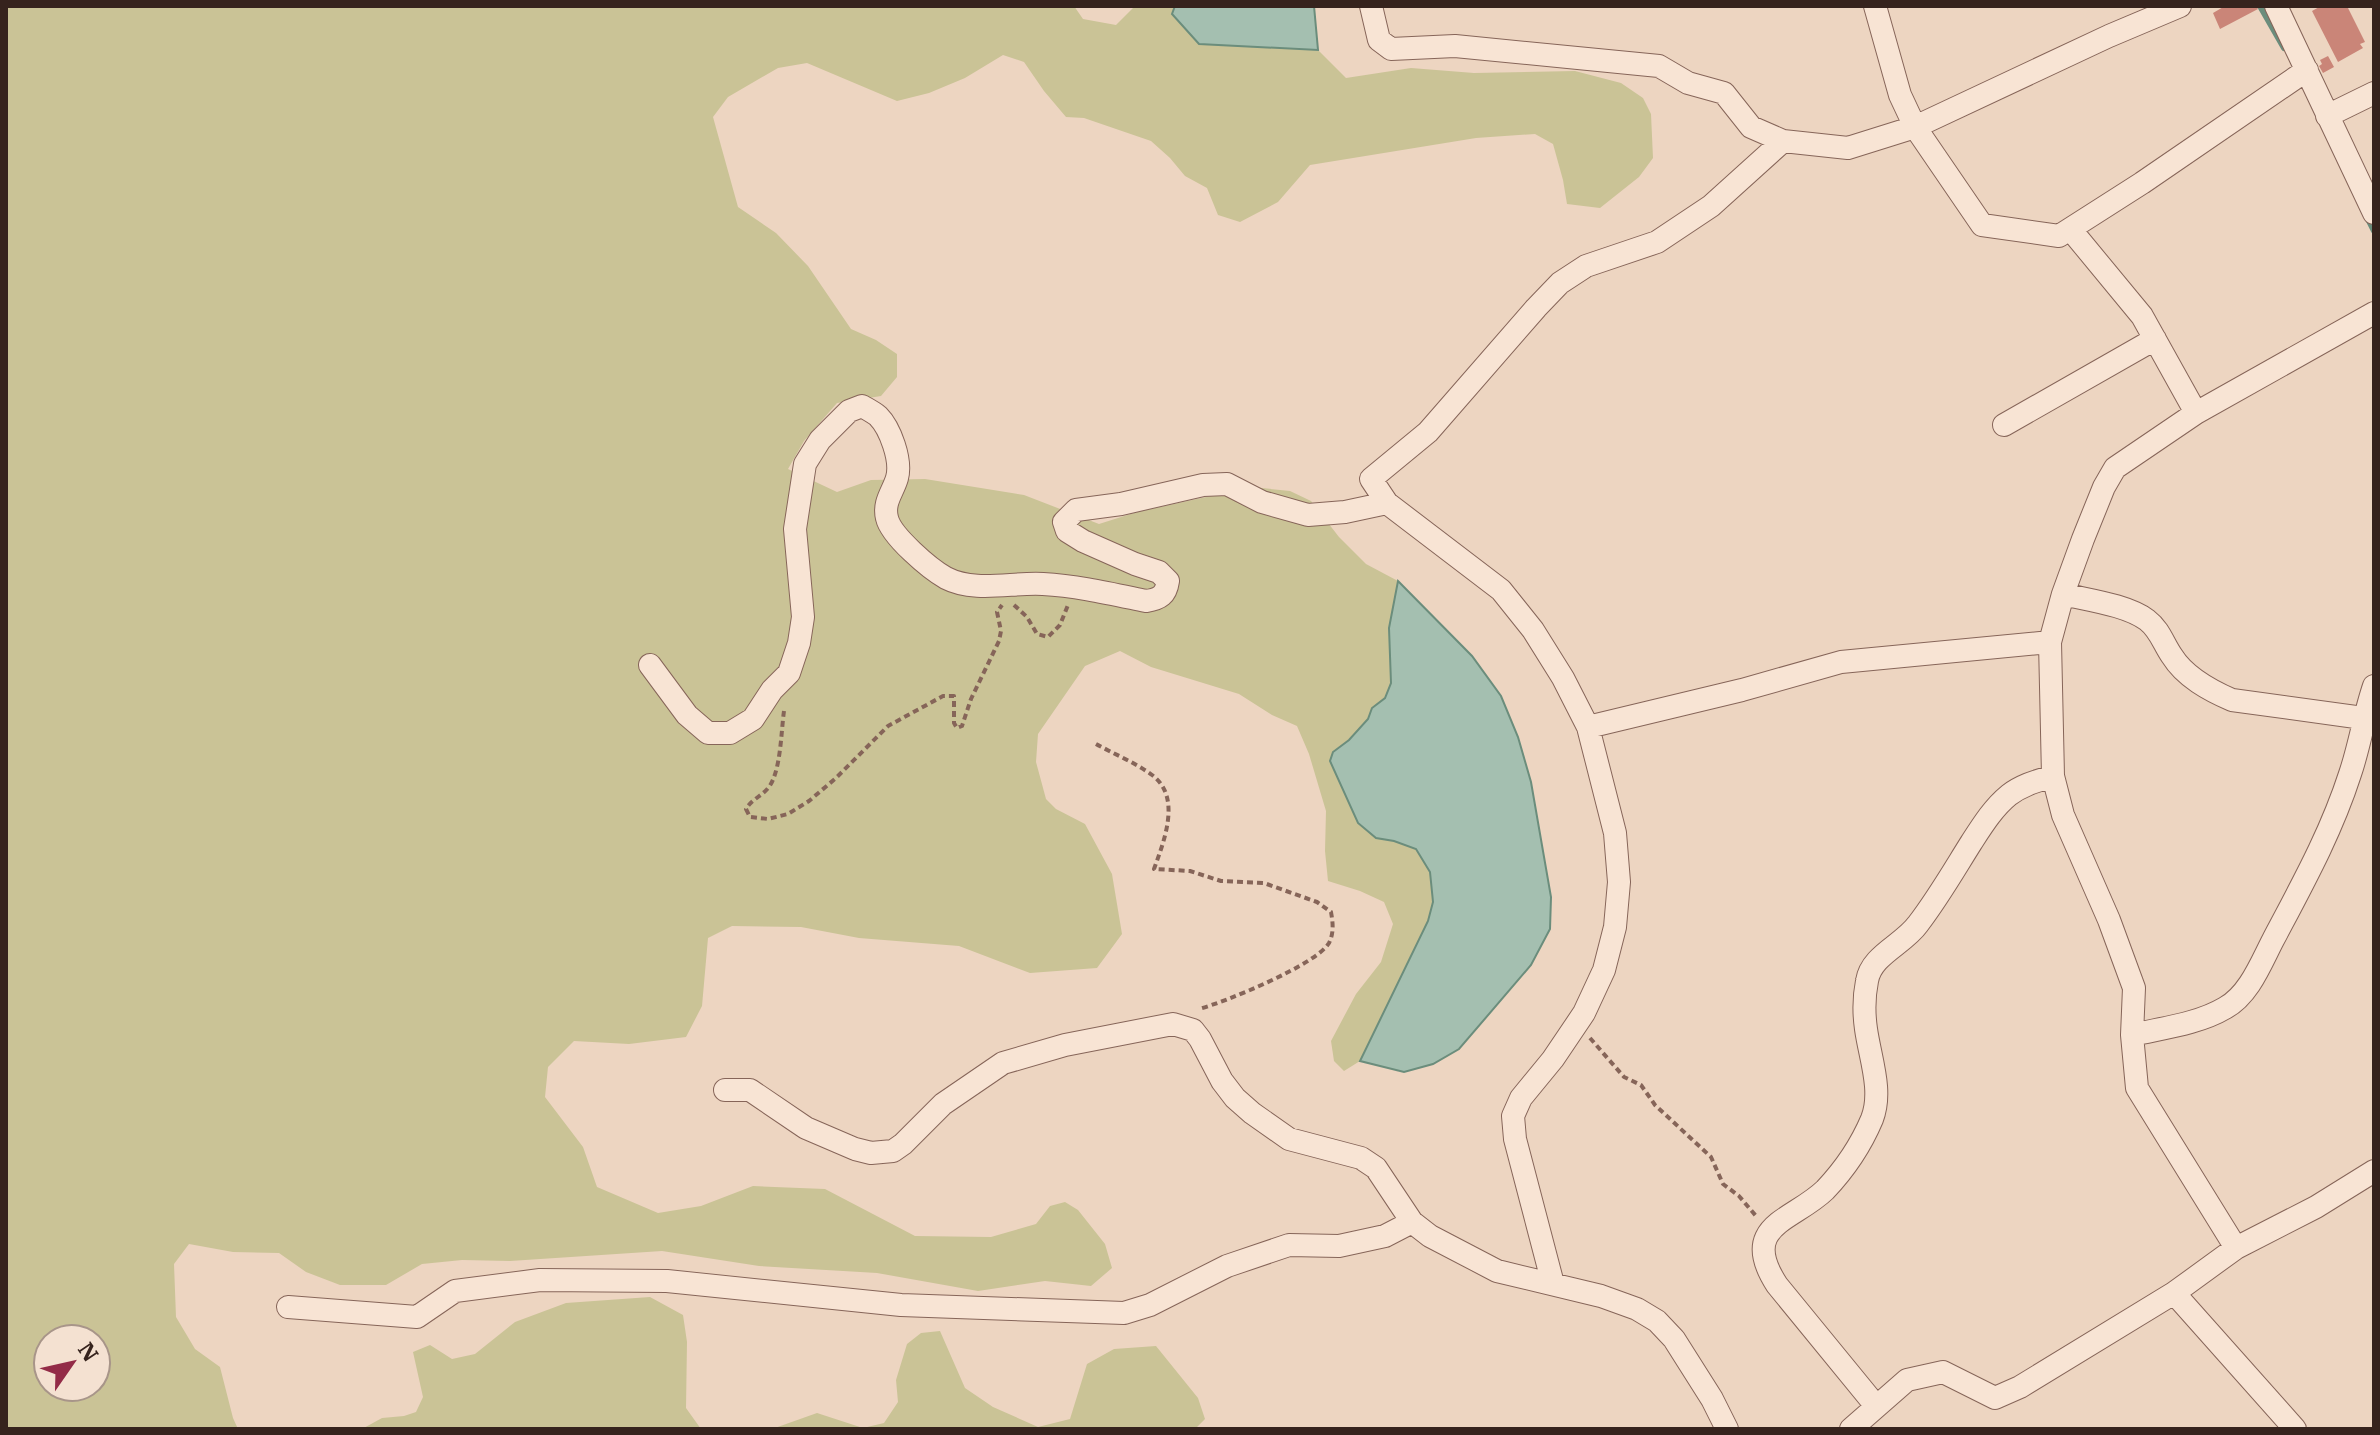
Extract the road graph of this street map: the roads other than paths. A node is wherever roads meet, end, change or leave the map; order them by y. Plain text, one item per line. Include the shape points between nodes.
1 (1371, 6) edge
2 (1875, 6) edge
3 (2180, 6) edge
4 (2276, 6) edge
5 (2307, 70) junction
6 (2374, 93) edge
7 (2327, 116) junction
8 (1915, 127) junction
9 (1783, 141) junction
10 (2374, 213) edge
11 (2071, 230) junction
12 (2374, 313) edge
13 (2155, 339) junction
14 (2196, 413) junction
15 (2004, 425) dead end
16 (1387, 503) junction
17 (2063, 594) junction
18 (2050, 642) junction
19 (650, 665) dead end
20 (2374, 686) edge
21 (2369, 720) edge
22 (1588, 727) junction
23 (2053, 776) junction
24 (2132, 1035) junction
25 (725, 1090) dead end
26 (2374, 1171) edge
27 (1412, 1222) junction
28 (2236, 1248) junction
29 (1553, 1284) junction
30 (2174, 1293) junction
31 (288, 1307) dead end
32 (1876, 1406) junction
33 (1727, 1429) edge
34 (1851, 1429) edge
35 (2295, 1429) edge

1 - 9 street via 1379,40 1391,49 1455,46 1659,66 1688,83 1724,93 1751,127
2 - 8 street via 1900,95
3 - 8 street
4 - 5 street
5 - 7 street
5 - 11 street
6 - 7 street
7 - 10 street
8 - 9 street via 1848,148
8 - 11 street via 1982,225 2059,236
9 - 16 street via 1711,206 1657,242 1586,266 1560,283 1428,432 1371,479
11 - 13 street
12 - 14 street
13 - 14 street
13 - 15 street
14 - 17 street via 2115,468
16 - 19 street via 1308,515 1262,502 1227,484 1203,485 1076,510 1064,522 1067,531 1083,541 1159,572 1168,581 1158,599 1069,586 963,584 927,564 891,530 886,504 898,475 897,458 888,428 862,406 849,411 820,440 805,464 795,529 803,617 799,643 789,673 753,719 730,733 708,733 687,715
16 - 22 street via 1501,590 1533,630
17 - 18 street
17 - 21 street via 2135,612 2149,621 2189,675 2232,700
18 - 22 street via 1841,662
18 - 23 street
20 - 21 street
21 - 24 street via 2325,842 2241,996 2204,1018
22 - 29 street via 1615,833 1615,927 1604,970 1584,1013 1513,1116
23 - 24 street via 2063,815 2134,988
23 - 32 street via 2029,783 1989,815 1917,927 1869,968 1865,1026 1877,1100 1872,1118 1837,1177 1779,1221 1764,1245 1769,1273
24 - 28 street via 2137,1088
25 - 27 street via 750,1090 794,1122 855,1149 893,1151 930,1114 1003,1063 1065,1045 1184,1026 1193,1030 1222,1081 1252,1113 1289,1139 1361,1158 1376,1168
26 - 28 street
27 - 29 street via 1497,1271
27 - 31 street via 1385,1236 1339,1246 1289,1245 1227,1266 1124,1313 901,1305 667,1281 540,1280 455,1291 417,1317
28 - 30 street
29 - 33 street via 1637,1309 1657,1321 1682,1351
30 - 32 street via 1995,1398 1943,1372 1907,1380
30 - 35 street
32 - 34 street

